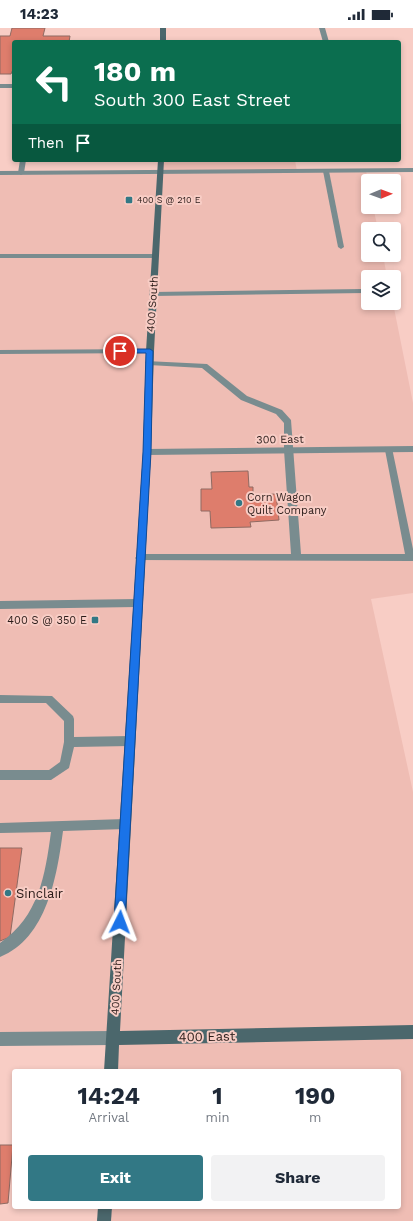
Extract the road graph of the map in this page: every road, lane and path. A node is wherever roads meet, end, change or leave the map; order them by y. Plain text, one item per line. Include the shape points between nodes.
1 (164, 28) edge
2 (322, 28) edge
3 (163, 40) edge
4 (325, 40) edge
5 (0, 86) edge
6 (12, 86) edge
7 (24, 162) edge
8 (161, 162) edge
9 (413, 170) edge
10 (326, 171) junction
11 (160, 172) junction
12 (21, 173) junction
13 (0, 174) edge
14 (341, 247) dead end
15 (0, 256) edge
16 (155, 256) junction
17 (361, 291) edge
18 (153, 294) junction
19 (150, 351) junction
20 (0, 352) edge
21 (149, 363) junction
22 (413, 449) edge
23 (288, 450) junction
24 (389, 450) junction
25 (147, 452) junction
26 (296, 556) junction
27 (140, 558) junction
28 (137, 603) junction
29 (0, 605) edge
30 (0, 699) edge
31 (130, 740) junction
32 (68, 742) junction
33 (0, 775) edge
34 (125, 824) junction
35 (58, 826) junction
36 (0, 828) edge
37 (0, 951) edge
38 (413, 1032) edge
39 (113, 1038) junction
40 (0, 1039) edge
41 (112, 1069) edge
42 (105, 1209) edge
43 (104, 1221) edge

1 - 3 main road
2 - 4 street
5 - 6 street
7 - 12 street
8 - 11 main road, 400 South
9 - 10 street
10 - 11 street
10 - 14 street
11 - 12 street
11 - 16 main road, 400 South
12 - 13 street
15 - 16 street
16 - 18 main road, 400 South
17 - 18 street
18 - 19 main road, 400 South
19 - 20 street
19 - 21 main road, 400 South
21 - 23 street via 204,366 244,398 279,412 288,422
21 - 25 main road, 400 South
22 - 24 street, 300 East
23 - 24 street, 300 East
23 - 25 street, 300 East
23 - 26 street
24 - 26 street via 410,558
25 - 27 main road, 400 South
26 - 27 street
27 - 28 main road, 400 South
28 - 29 street
28 - 31 main road, 400 South
30 - 32 street via 48,699 69,719
31 - 32 street
31 - 34 main road, 400 South
32 - 33 street via 64,765 50,776
34 - 35 street
34 - 39 main road, 400 South
35 - 36 street
35 - 37 street via 53,868 43,899 30,924 14,943
38 - 39 main road, 400 East
39 - 40 street, 400 East
39 - 41 main road, 400 South
42 - 43 main road

